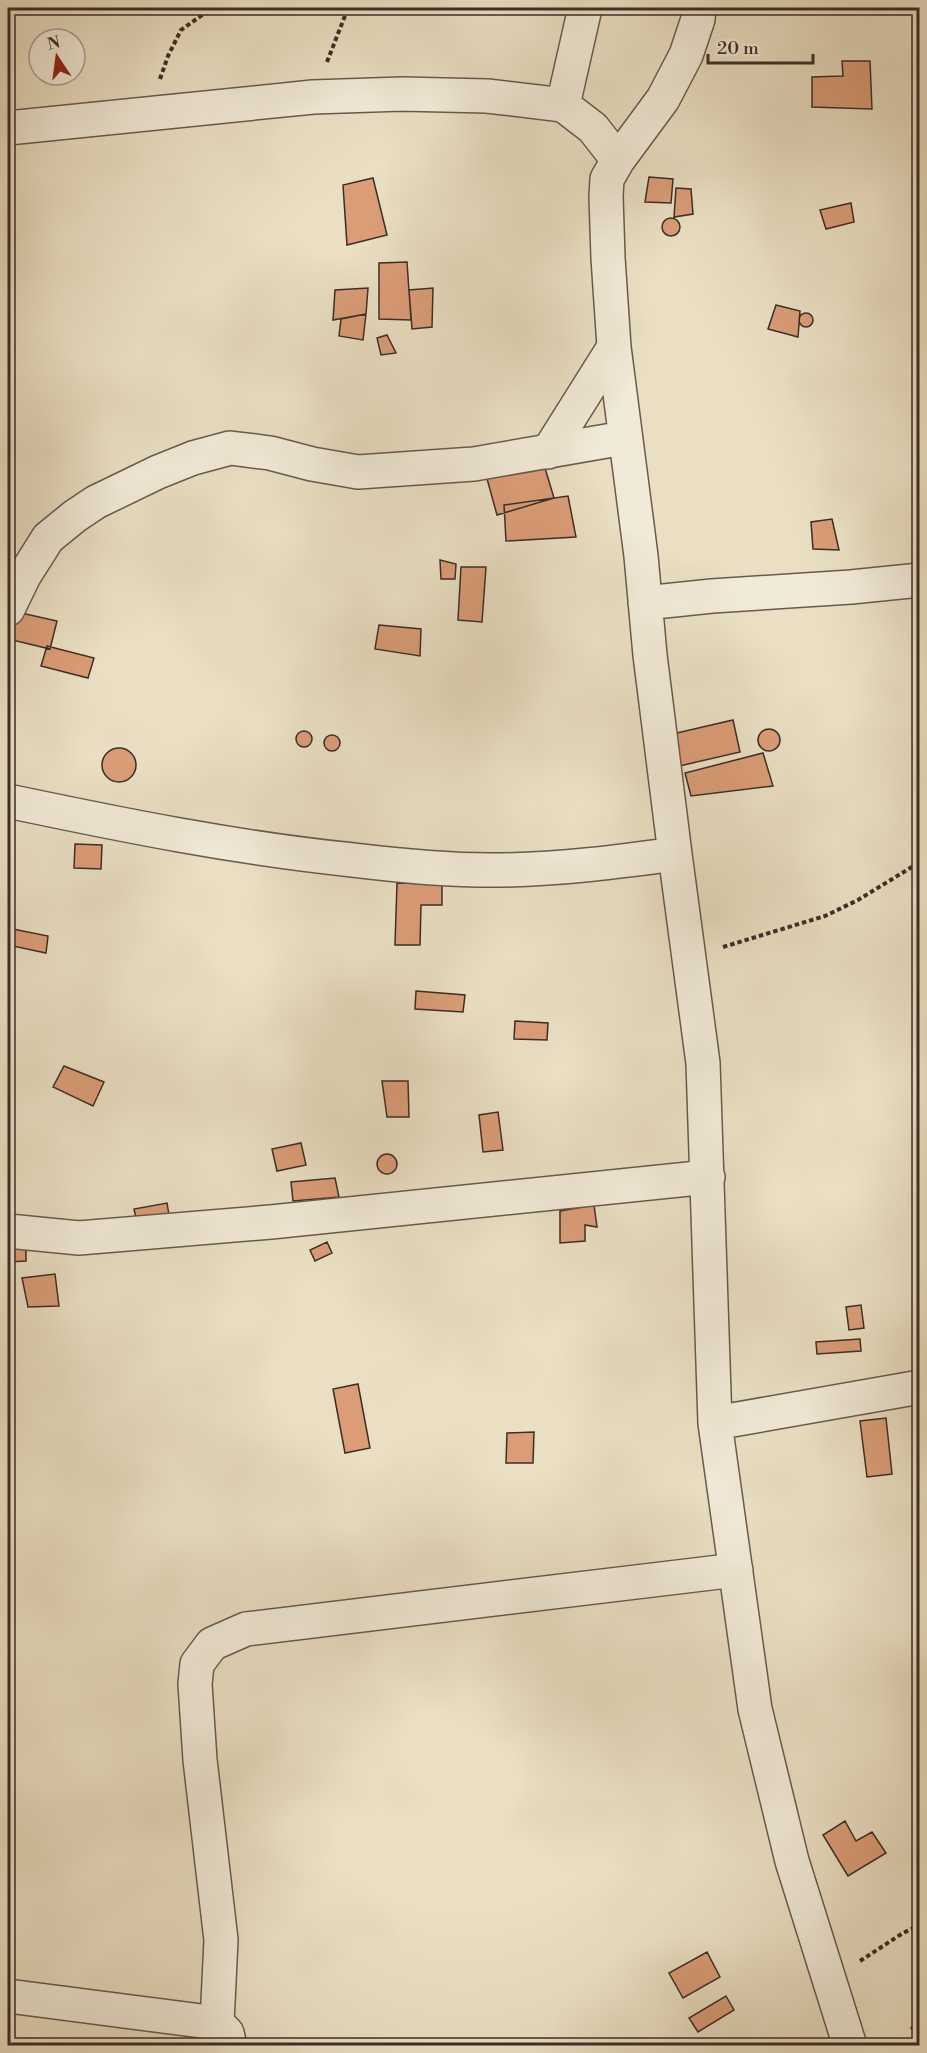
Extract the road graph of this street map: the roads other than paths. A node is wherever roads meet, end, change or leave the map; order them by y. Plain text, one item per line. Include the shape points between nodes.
1 (585, 8) edge
2 (699, 8) edge
3 (563, 105) junction
4 (8, 128) edge
5 (618, 160) junction
6 (614, 347) junction
7 (624, 438) junction
8 (548, 452) junction
9 (920, 580) edge
10 (645, 603) junction
11 (8, 609) edge
12 (8, 801) edge
13 (675, 854) junction
14 (708, 1177) junction
15 (8, 1231) edge
16 (920, 1387) edge
17 (715, 1423) junction
18 (736, 1570) junction
19 (8, 1996) edge
20 (224, 2034) edge
21 (850, 2046) edge

1 - 3 street
2 - 5 street via 686,55 663,99
3 - 4 street via 487,96 313,97
3 - 5 street via 593,128
5 - 6 street via 607,178 606,196
6 - 7 street
6 - 8 street
7 - 8 street
7 - 10 street
8 - 11 street via 474,464 358,472 230,448 193,458 96,502 48,538
9 - 10 street
10 - 13 street
12 - 13 street via 290,854 413,867 566,867
13 - 14 street via 703,1063
14 - 15 street via 91,1237
14 - 17 street
16 - 17 street
17 - 18 street
18 - 20 street via 246,1629 212,1644 197,1664 195,1684 221,1940
18 - 21 street via 755,1709 792,1861
19 - 20 street

